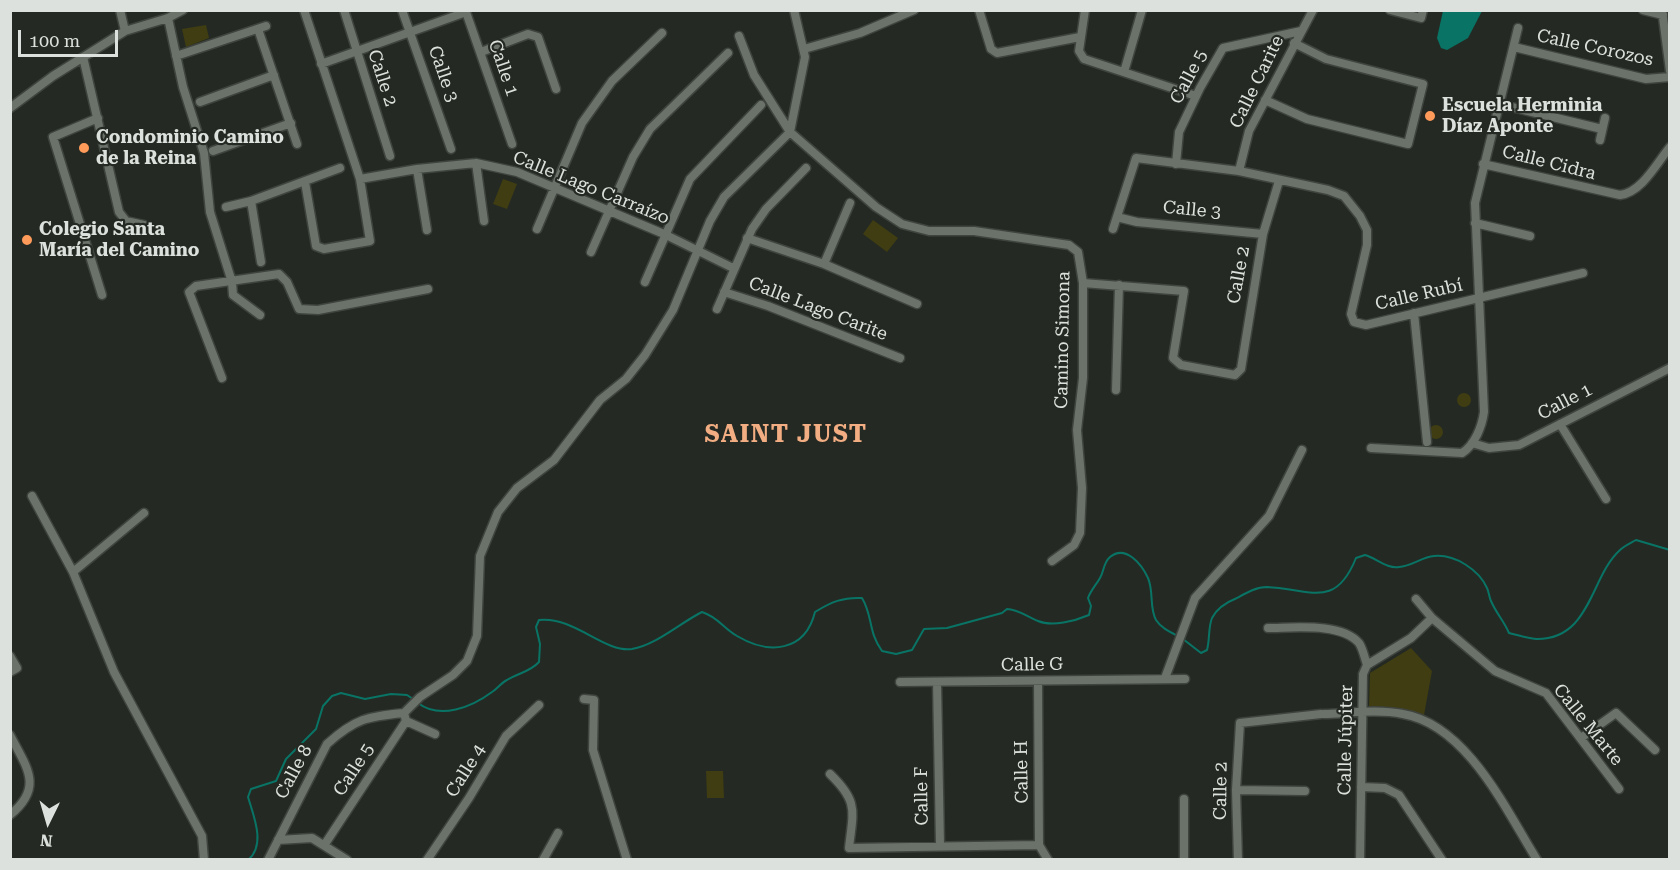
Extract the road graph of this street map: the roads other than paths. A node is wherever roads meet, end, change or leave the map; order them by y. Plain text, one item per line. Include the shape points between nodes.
1 (120, 10) edge
2 (183, 10) edge
3 (304, 10) edge
4 (344, 10) edge
5 (402, 10) edge
6 (794, 10) edge
7 (915, 10) edge
8 (979, 10) edge
9 (1085, 10) edge
10 (1142, 10) edge
11 (1312, 10) edge
12 (1390, 10) edge
13 (1423, 10) edge
14 (1643, 10) edge
15 (1662, 13) edge
16 (168, 18) junction
17 (1518, 28) dead end
18 (125, 31) junction
19 (410, 31) junction
20 (1301, 31) junction
21 (662, 33) dead end
22 (739, 36) dead end
23 (1080, 37) junction
24 (1294, 43) junction
25 (1514, 47) junction
26 (804, 49) junction
27 (1669, 50) edge
28 (356, 51) junction
29 (481, 52) junction
30 (728, 53) dead end
31 (176, 56) junction
32 (83, 57) junction
33 (321, 64) junction
34 (1670, 71) edge
35 (1124, 72) junction
36 (274, 75) junction
37 (1670, 77) edge
38 (556, 89) dead end
39 (1196, 96) junction
40 (1265, 100) junction
41 (200, 102) dead end
42 (1499, 104) junction
43 (761, 105) dead end
44 (10, 108) edge
45 (98, 118) junction
46 (1605, 118) dead end
47 (291, 123) junction
48 (1602, 129) junction
49 (790, 132) junction
50 (1600, 140) dead end
51 (297, 144) dead end
52 (512, 144) dead end
53 (1670, 147) edge
54 (451, 148) dead end
55 (213, 151) dead end
56 (390, 156) dead end
57 (476, 163) junction
58 (1176, 164) junction
59 (1483, 164) junction
60 (340, 168) dead end
61 (806, 168) dead end
62 (417, 169) junction
63 (1239, 171) junction
64 (360, 179) junction
65 (1279, 181) junction
66 (305, 182) junction
67 (554, 188) junction
68 (250, 201) junction
69 (850, 203) dead end
70 (226, 207) dead end
71 (609, 211) junction
72 (1117, 217) junction
73 (484, 221) dead end
74 (1475, 223) junction
75 (144, 225) dead end
76 (1113, 228) dead end
77 (537, 229) dead end
78 (427, 230) dead end
79 (664, 234) junction
80 (1263, 234) junction
81 (1530, 236) dead end
82 (747, 238) junction
83 (699, 251) junction
84 (591, 252) dead end
85 (261, 262) dead end
86 (824, 264) junction
87 (734, 268) junction
88 (1583, 273) dead end
89 (232, 282) junction
90 (645, 282) dead end
91 (1083, 283) junction
92 (1119, 285) junction
93 (428, 289) dead end
94 (724, 292) junction
95 (102, 295) dead end
96 (1479, 298) junction
97 (917, 304) dead end
98 (717, 309) dead end
99 (1414, 313) junction
100 (260, 315) dead end
101 (900, 358) dead end
102 (1670, 368) edge
103 (222, 378) dead end
104 (1116, 390) dead end
105 (1560, 423) junction
106 (1427, 442) dead end
107 (1472, 443) junction
108 (1371, 448) dead end
109 (1302, 450) dead end
110 (32, 496) dead end
111 (1606, 499) dead end
112 (144, 513) dead end
113 (1052, 561) dead end
114 (73, 572) junction
115 (1416, 599) dead end
116 (1432, 618) junction
117 (1268, 628) dead end
118 (10, 656) edge
119 (1367, 665) junction
120 (10, 672) edge
121 (1165, 678) junction
122 (1185, 679) dead end
123 (900, 682) dead end
124 (937, 682) junction
125 (1038, 682) junction
126 (584, 699) dead end
127 (539, 705) dead end
128 (1363, 712) junction
129 (405, 717) junction
130 (435, 734) dead end
131 (10, 735) edge
132 (1581, 738) junction
133 (1655, 750) dead end
134 (830, 774) dead end
135 (1361, 787) junction
136 (1619, 789) dead end
137 (1236, 790) junction
138 (1305, 792) dead end
139 (1184, 799) dead end
140 (10, 815) edge
141 (558, 833) dead end
142 (278, 840) junction
143 (325, 844) junction
144 (940, 845) junction
145 (1039, 845) junction
146 (204, 860) edge
147 (268, 860) edge
148 (347, 860) edge
149 (427, 860) edge
150 (543, 860) edge
151 (627, 860) edge
152 (1048, 860) edge
153 (1184, 860) edge
154 (1238, 860) edge
155 (1360, 860) edge
156 (1442, 860) edge
157 (1537, 860) edge

1 - 18 street
2 - 16 street
3 - 33 street
4 - 28 street, Calle 2
5 - 19 street, Calle 3
6 - 26 street
7 - 26 street via 860,33
8 - 23 street via 991,49 997,54
9 - 23 street
10 - 35 street
11 - 20 street, Calle Carite
12 - 13 street via 1421,18
14 - 15 street
15 - 27 street
16 - 18 street
16 - 31 street
17 - 25 street
18 - 32 street
19 - 28 street, Calle 1
19 - 29 street, Calle 1 via 466,12
19 - 54 street, Calle 3
20 - 24 street, Calle Carite
20 - 39 street, Calle 5 via 1223,48
21 - 67 street via 612,81 582,123
22 - 49 street, Camino Simona via 754,75
23 - 35 street via 1079,51 1084,59
24 - 40 street, Calle Carite
24 - 40 street via 1326,59 1423,84 1408,144 1307,119
25 - 37 street, Calle Corozos via 1646,79
25 - 42 street
26 - 49 street via 805,64
27 - 34 street
28 - 33 street, Calle 1
28 - 56 street, Calle 2
29 - 38 street via 528,34 538,37
29 - 52 street, Calle 1
30 - 71 street via 650,129
31 - 36 street via 262,28
31 - 89 street via 204,153 210,212
32 - 44 street
32 - 45 street
33 - 64 street
35 - 39 street
36 - 41 street
36 - 47 street
39 - 58 street, Calle 5 via 1179,132
40 - 63 street, Calle Carite via 1249,131
42 - 48 street
42 - 59 street
43 - 79 street via 690,179
45 - 75 street via 119,212 126,221
45 - 95 street via 53,137
46 - 48 street
47 - 51 street
47 - 55 street
48 - 50 street
49 - 83 street, Calle 5 via 724,197
49 - 91 street, Camino Simona via 876,207 902,224 929,231 974,231 1069,245 1082,260
53 - 59 street, Calle Cidra via 1629,194 1606,194
57 - 62 street, Calle Lago Carraízo
57 - 67 street, Calle Lago Carraízo via 517,172
57 - 73 street
58 - 63 street
58 - 72 street via 1136,158
59 - 74 street via 1474,203
60 - 66 street
61 - 82 street via 766,209
62 - 64 street, Calle Lago Carraízo
62 - 78 street
63 - 65 street
64 - 66 street via 370,241 324,249 314,242
65 - 80 street, Calle 2
65 - 99 street, Calle Rubí via 1344,196 1360,216 1367,245 1352,314 1354,322 1366,325
66 - 68 street
67 - 71 street, Calle Lago Carraízo
67 - 77 street
68 - 70 street
68 - 85 street
69 - 86 street
71 - 79 street, Calle Lago Carraízo
71 - 84 street
72 - 76 street
72 - 80 street, Calle 3
74 - 81 street
74 - 96 street
79 - 83 street, Calle Lago Carraízo
79 - 90 street
80 - 92 street, Calle 2 via 1240,369 1235,375 1180,365 1173,358 1184,291
82 - 86 street
82 - 87 street
83 - 87 street, Calle Lago Carraízo
83 - 129 street, Calle 5 via 673,310 626,379 600,400 554,460 517,488 498,512 480,555 477,636 467,661 416,701
86 - 97 street
87 - 94 street
88 - 96 street, Calle Rubí
89 - 93 street via 279,274 299,309 318,310
89 - 100 street via 233,295
89 - 103 street via 196,286 189,292
91 - 92 street
91 - 113 street, Camino Simona via 1083,378 1077,430 1082,488 1080,532 1074,545
92 - 104 street
94 - 98 street
94 - 101 street, Calle Lago Carite
96 - 99 street, Calle Rubí
96 - 107 street via 1484,412
99 - 106 street
102 - 105 street, Calle 1
105 - 107 street, Calle 1 via 1509,447 1489,448
105 - 111 street
107 - 108 street via 1462,453
109 - 121 street via 1269,516 1195,598
110 - 114 street
112 - 114 street
114 - 146 street via 114,672 202,836
115 - 116 street, Calle Marte
116 - 119 street, Calle Júpiter via 1411,638
116 - 132 street, Calle Marte via 1495,671 1546,693
117 - 119 street via 1340,632 1359,643
118 - 120 street via 17,668
119 - 128 street, Calle Júpiter
121 - 122 street, Calle G
121 - 125 street, Calle G
123 - 124 street, Calle G
124 - 125 street, Calle G
124 - 144 street, Calle F
125 - 145 street, Calle H
126 - 151 street via 594,700 593,750
127 - 149 street, Calle 4 via 506,736
128 - 135 street, Calle Júpiter
128 - 137 street, Calle 2 via 1240,723
128 - 157 street via 1404,714 1439,728 1472,758
129 - 130 street
129 - 142 street, Calle 8 via 364,718 327,744
129 - 143 street, Calle 5
131 - 140 street via 31,781 30,794
132 - 133 street via 1616,713
132 - 136 street, Calle Marte
134 - 144 street via 850,795 853,814 849,848
135 - 155 street, Calle Júpiter
135 - 156 street via 1386,788 1399,795
137 - 138 street
137 - 154 street, Calle 2
139 - 153 street
141 - 150 street
142 - 143 street via 312,838
142 - 147 street, Calle 8
143 - 148 street
144 - 145 street, Calle F
145 - 152 street

